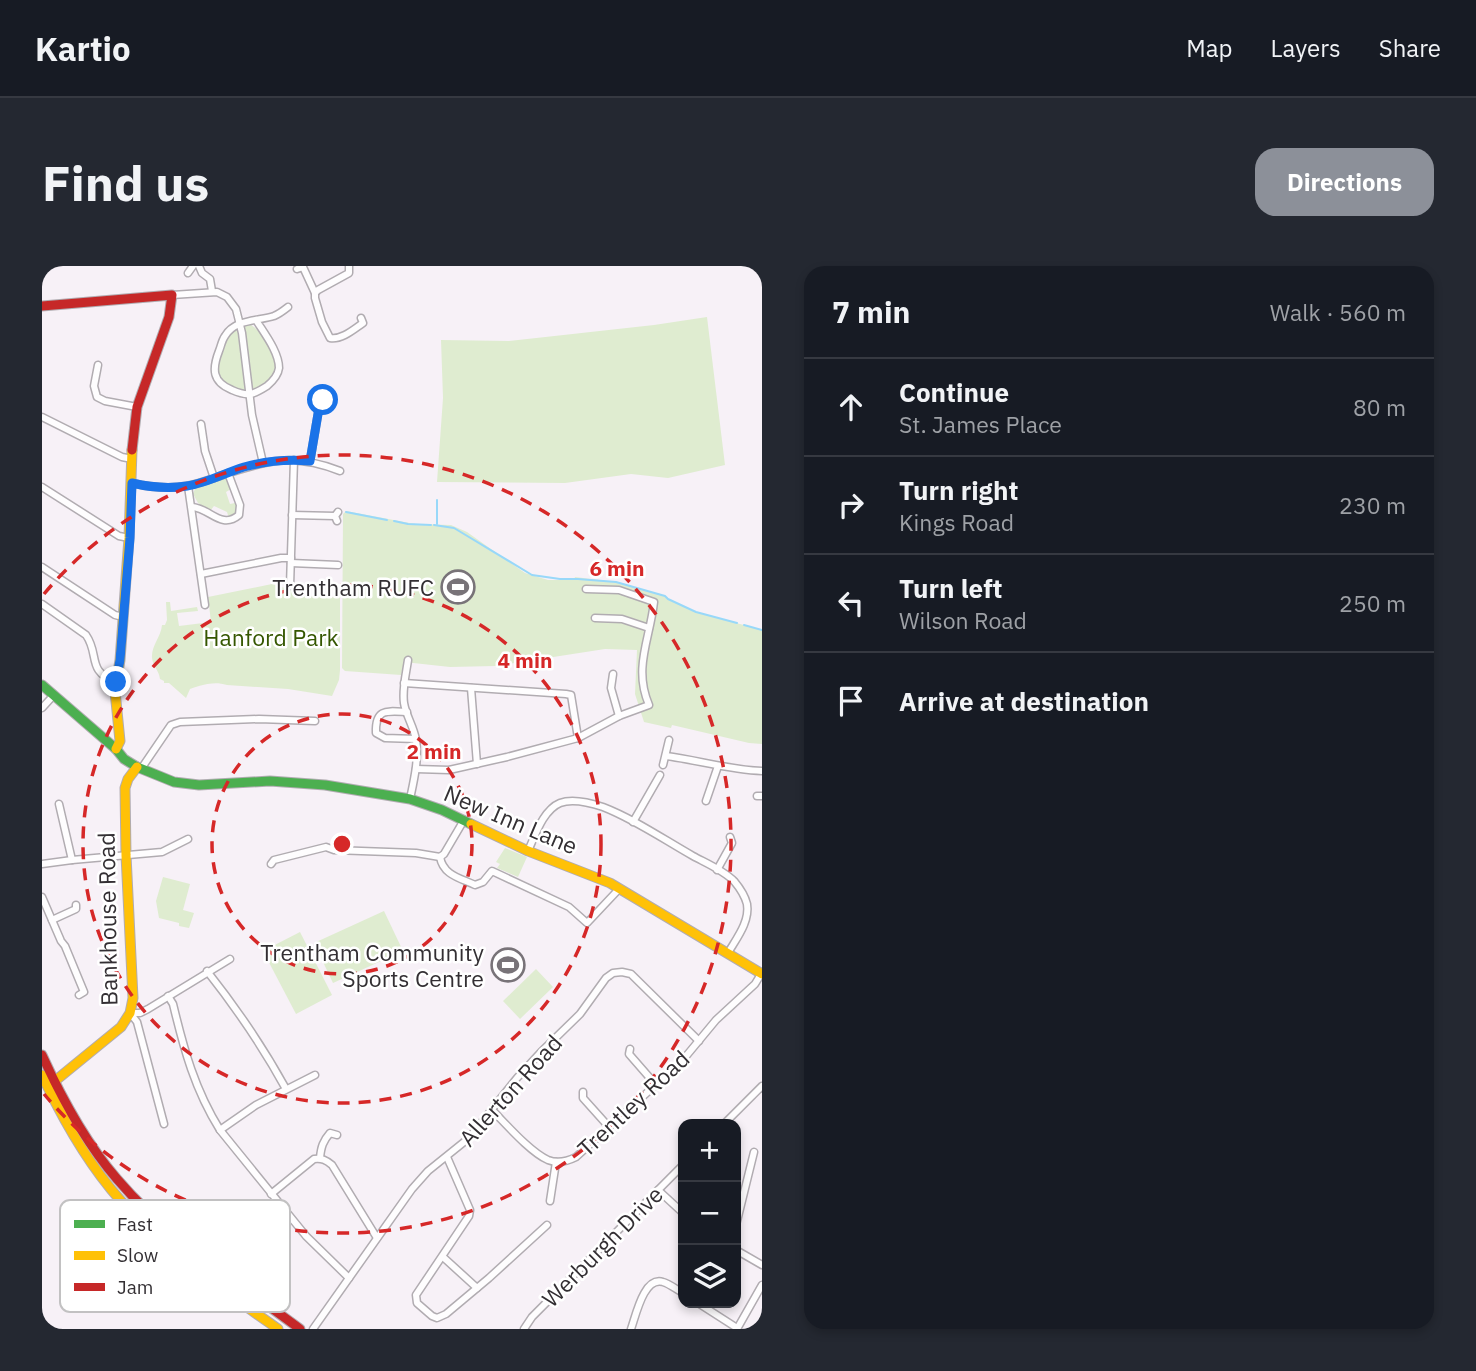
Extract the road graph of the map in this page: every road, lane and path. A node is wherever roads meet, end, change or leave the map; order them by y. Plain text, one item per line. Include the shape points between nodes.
1 (193, 266) edge
2 (199, 266) edge
3 (349, 266) edge
4 (302, 267) edge
5 (188, 273) dead end
6 (212, 291) junction
7 (316, 293) junction
8 (172, 295) junction
9 (42, 306) edge
10 (288, 307) dead end
11 (256, 320) junction
12 (241, 323) junction
13 (363, 323) dead end
14 (98, 363) dead end
15 (249, 395) junction
16 (137, 407) junction
17 (319, 408) dead end
18 (42, 417) edge
19 (201, 424) dead end
20 (132, 458) junction
21 (295, 460) junction
22 (310, 461) junction
23 (263, 463) junction
24 (340, 471) dead end
25 (229, 473) junction
26 (214, 478) junction
27 (132, 483) junction
28 (188, 486) junction
29 (42, 487) edge
30 (192, 507) junction
31 (292, 515) junction
32 (337, 516) dead end
33 (130, 538) junction
34 (291, 561) junction
35 (338, 565) dead end
36 (42, 567) edge
37 (201, 574) junction
38 (290, 586) dead end
39 (586, 589) dead end
40 (42, 604) edge
41 (205, 606) dead end
42 (123, 617) junction
43 (594, 618) dead end
44 (649, 628) junction
45 (408, 660) dead end
46 (613, 674) dead end
47 (116, 682) junction
48 (404, 683) junction
49 (42, 685) edge
50 (471, 688) junction
51 (53, 696) junction
52 (42, 708) edge
53 (407, 712) junction
54 (619, 716) junction
55 (315, 722) dead end
56 (578, 737) junction
57 (416, 739) junction
58 (669, 740) dead end
59 (116, 749) junction
60 (666, 756) junction
61 (477, 764) junction
62 (663, 765) dead end
63 (718, 766) junction
64 (139, 768) junction
65 (416, 769) junction
66 (762, 771) edge
67 (660, 775) dead end
68 (709, 797) dead end
69 (410, 799) junction
70 (59, 804) dead end
71 (464, 820) junction
72 (633, 822) junction
73 (185, 837) dead end
74 (733, 841) dead end
75 (528, 851) junction
76 (125, 855) junction
77 (440, 857) junction
78 (72, 860) junction
79 (271, 860) dead end
80 (499, 863) dead end
81 (42, 864) edge
82 (717, 870) junction
83 (492, 871) junction
84 (619, 888) junction
85 (42, 898) edge
86 (77, 909) dead end
87 (52, 920) junction
88 (728, 953) junction
89 (230, 959) dead end
90 (207, 971) junction
91 (762, 974) edge
92 (79, 995) dead end
93 (168, 996) junction
94 (130, 1013) junction
95 (699, 1041) junction
96 (628, 1052) dead end
97 (42, 1055) edge
98 (42, 1074) edge
99 (315, 1075) dead end
100 (51, 1085) junction
101 (656, 1085) junction
102 (762, 1086) edge
103 (286, 1089) junction
104 (581, 1096) dead end
105 (492, 1110) junction
106 (729, 1119) edge
107 (164, 1124) dead end
108 (609, 1127) junction
109 (220, 1130) junction
110 (332, 1132) dead end
111 (754, 1152) dead end
112 (447, 1157) junction
113 (320, 1158) junction
114 (556, 1162) junction
115 (678, 1170) edge
116 (658, 1190) junction
117 (271, 1194) junction
118 (549, 1197) dead end
119 (121, 1200) edge
120 (136, 1200) edge
121 (276, 1200) edge
122 (741, 1205) edge
123 (678, 1208) edge
124 (290, 1217) edge
125 (543, 1227) dead end
126 (377, 1238) junction
127 (741, 1253) edge
128 (443, 1257) junction
129 (762, 1265) edge
130 (349, 1278) junction
131 (762, 1285) edge
132 (477, 1288) junction
133 (678, 1290) edge
134 (706, 1308) edge
135 (254, 1312) edge
136 (277, 1312) edge
137 (737, 1328) edge
138 (278, 1329) edge
139 (300, 1329) edge
140 (313, 1329) edge
141 (524, 1329) edge
142 (631, 1329) edge

1 - 5 street
2 - 6 street via 210,279
3 - 7 street via 349,273
4 - 7 street
6 - 8 street
6 - 12 street via 231,302
7 - 13 street via 330,338
8 - 9 main road
8 - 16 main road via 169,317
10 - 11 street
11 - 12 street
11 - 15 street via 279,370 274,380
12 - 15 street
12 - 15 street via 224,336 214,367 225,387
14 - 16 street via 97,397
15 - 23 street
16 - 20 main road
17 - 22 street
18 - 20 street
19 - 26 street
20 - 27 main road
21 - 22 street
21 - 23 street
21 - 31 street
22 - 24 street
23 - 25 street
25 - 26 street
25 - 30 street via 240,505 235,519 223,520
26 - 28 street
27 - 28 street
27 - 33 main road
28 - 30 street
29 - 33 street via 119,536
30 - 37 street
31 - 32 street
31 - 34 street
33 - 42 main road
34 - 35 street
34 - 37 street via 281,558
34 - 38 street
36 - 42 street
37 - 41 street
39 - 44 street via 620,590 654,602
40 - 47 street via 86,635 96,667
42 - 47 main road
43 - 44 street via 622,618
44 - 54 street via 642,658 649,705
45 - 48 street
46 - 54 street via 611,688
47 - 59 main road via 120,738
48 - 50 street
48 - 53 street
49 - 51 main road
50 - 56 street via 571,695
50 - 61 street
51 - 52 street
51 - 59 main road
53 - 57 street
53 - 57 street via 386,710 376,721 376,733
54 - 56 street
55 - 64 street via 180,722 171,725
56 - 61 street
57 - 65 street
58 - 60 street
59 - 64 main road
60 - 62 street
60 - 63 street
61 - 65 street via 450,770
63 - 66 street
63 - 68 street
64 - 69 main road, New Inn Lane via 191,784 290,782
64 - 76 main road, Bankhouse Road via 125,788
65 - 69 street
67 - 72 street
69 - 71 main road, New Inn Lane
70 - 78 street
71 - 75 main road, New Inn Lane
71 - 77 street
72 - 75 street via 604,808 562,802 544,818
72 - 82 street
73 - 76 street via 162,852
74 - 82 street
75 - 84 main road, New Inn Lane
76 - 78 street
76 - 94 main road, Bankhouse Road
77 - 79 street via 326,847
77 - 83 street via 447,872 475,885
78 - 81 street
80 - 83 street
82 - 88 street via 733,880 747,905 747,916
83 - 84 street via 569,907 585,925
84 - 88 main road, New Inn Lane
85 - 87 street
86 - 87 street
87 - 92 street via 84,992
88 - 91 main road, New Inn Lane
89 - 90 street
90 - 93 street
90 - 103 street via 248,1024
91 - 95 street, Trentley Road
93 - 94 street via 148,1009
93 - 109 street via 192,1075
94 - 100 main road, Bankhouse Road via 121,1027
94 - 107 street via 137,1021
95 - 101 street, Trentley Road
95 - 105 street, Allerton Road via 631,974 613,974
96 - 101 street
97 - 100 main road
98 - 100 main road
99 - 103 street
100 - 119 main road via 71,1132
100 - 120 main road via 88,1141
101 - 108 street, Trentley Road
102 - 106 street
103 - 109 street
104 - 108 street
105 - 112 street, Allerton Road
105 - 114 street, Trentley Road via 526,1144
108 - 114 street, Trentley Road via 576,1157
109 - 117 street
110 - 113 street via 322,1143
111 - 122 street
112 - 126 street, Allerton Road via 412,1189
112 - 128 street via 470,1210
113 - 117 street
113 - 126 street via 332,1165
114 - 118 street
115 - 116 street, Werburgh Drive
116 - 123 street
116 - 141 street, Werburgh Drive
117 - 121 street
124 - 130 street
125 - 132 street
126 - 130 street, Allerton Road
127 - 129 street
128 - 132 street
128 - 132 street via 416,1295 419,1306 437,1318
130 - 140 street, Allerton Road
131 - 137 street
133 - 142 street via 666,1282 652,1283
134 - 137 street
135 - 138 main road
136 - 139 main road

